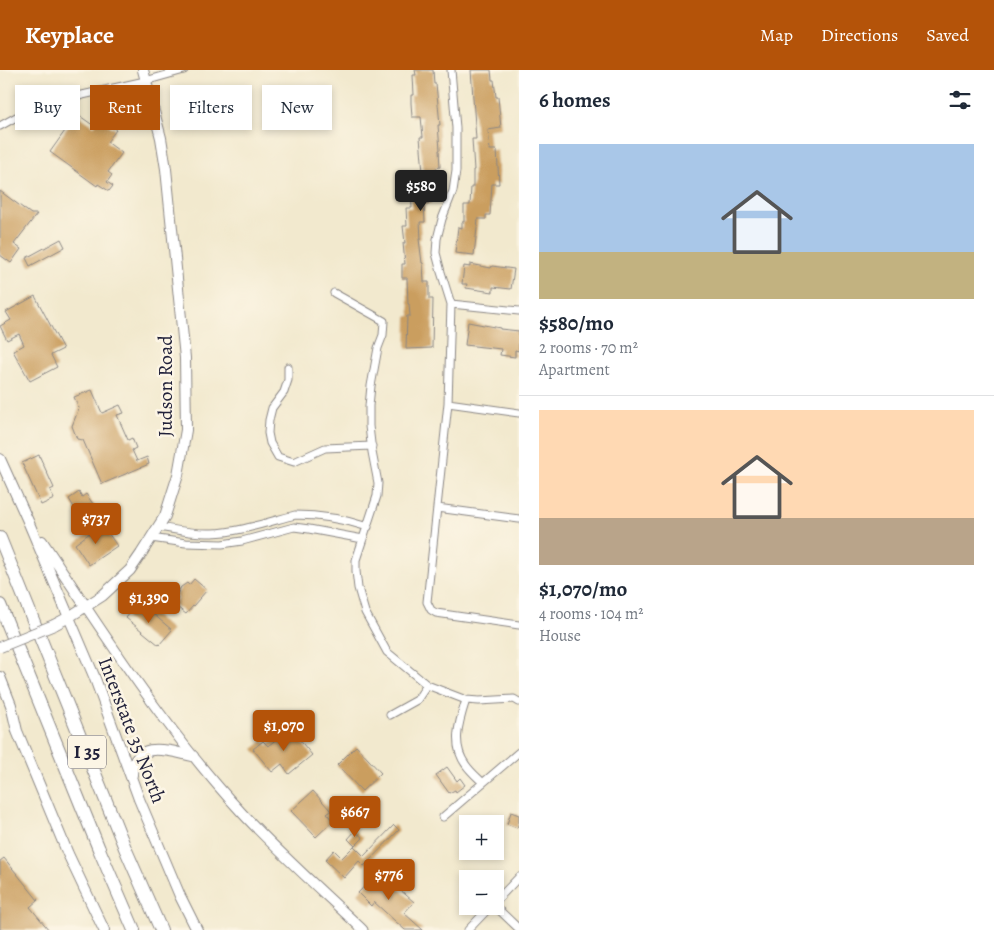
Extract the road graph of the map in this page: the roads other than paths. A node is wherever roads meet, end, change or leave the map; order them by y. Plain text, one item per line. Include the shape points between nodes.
1 (143, 70) edge
2 (184, 70) edge
3 (451, 70) edge
4 (145, 81) junction
5 (0, 126) edge
6 (334, 294) dead end
7 (452, 304) junction
8 (519, 310) edge
9 (288, 367) dead end
10 (448, 403) junction
11 (519, 413) edge
12 (372, 446) junction
13 (0, 460) edge
14 (437, 508) junction
15 (519, 519) edge
16 (28, 521) junction
17 (0, 526) edge
18 (159, 527) junction
19 (368, 527) junction
20 (0, 538) edge
21 (151, 538) junction
22 (363, 539) junction
23 (14, 574) junction
24 (0, 605) edge
25 (86, 607) junction
26 (69, 618) junction
27 (519, 625) edge
28 (0, 647) edge
29 (0, 677) edge
30 (427, 685) junction
31 (3, 689) edge
32 (466, 700) junction
33 (519, 702) edge
34 (390, 715) dead end
35 (519, 752) edge
36 (193, 756) junction
37 (132, 778) junction
38 (483, 783) junction
39 (443, 817) dead end
40 (519, 877) edge
41 (504, 893) edge
42 (484, 915) edge
43 (503, 915) edge
44 (519, 929) edge
45 (104, 930) edge
46 (134, 930) edge
47 (162, 930) edge
48 (197, 930) edge
49 (363, 930) edge
50 (468, 930) edge

1 - 4 main road, Judson Road
2 - 4 street
3 - 7 street via 456,171 454,190 442,219 436,253
4 - 5 street via 42,104
4 - 18 main road, Judson Road via 166,169 185,358 186,430 178,475
6 - 12 street via 384,321 369,406
7 - 8 street
7 - 10 street
9 - 12 street via 284,392 272,408 269,420 270,442 278,457 294,462 326,448
10 - 11 street
10 - 14 street
12 - 19 street via 378,496
13 - 16 main road, Interstate 35 North
14 - 15 street
14 - 27 street via 427,602 431,610
16 - 25 main road
16 - 26 main road, Interstate 35 North
17 - 23 highway
18 - 19 street via 198,534 213,533 305,515
18 - 21 main road, Judson Road
19 - 22 street
20 - 23 highway, I 35
21 - 22 street via 222,544 294,527
21 - 25 main road, Judson Road via 130,570
22 - 30 street via 356,570 365,612 387,652
23 - 47 highway, I 35 via 125,848
24 - 46 highway, I 35
25 - 26 main road, Judson Road
25 - 36 street
26 - 28 main road, Judson Road, bridge
26 - 37 main road, Interstate 35 North
29 - 31 main road
30 - 32 street
30 - 34 street via 417,700
31 - 45 main road via 68,854
32 - 33 street via 514,699
32 - 38 street via 457,730 459,753 466,766
35 - 38 street
36 - 37 main road via 150,749 141,753 132,765
36 - 49 street via 242,813
37 - 48 main road, Interstate 35 North
38 - 39 street
40 - 41 street
42 - 50 street
43 - 44 street

